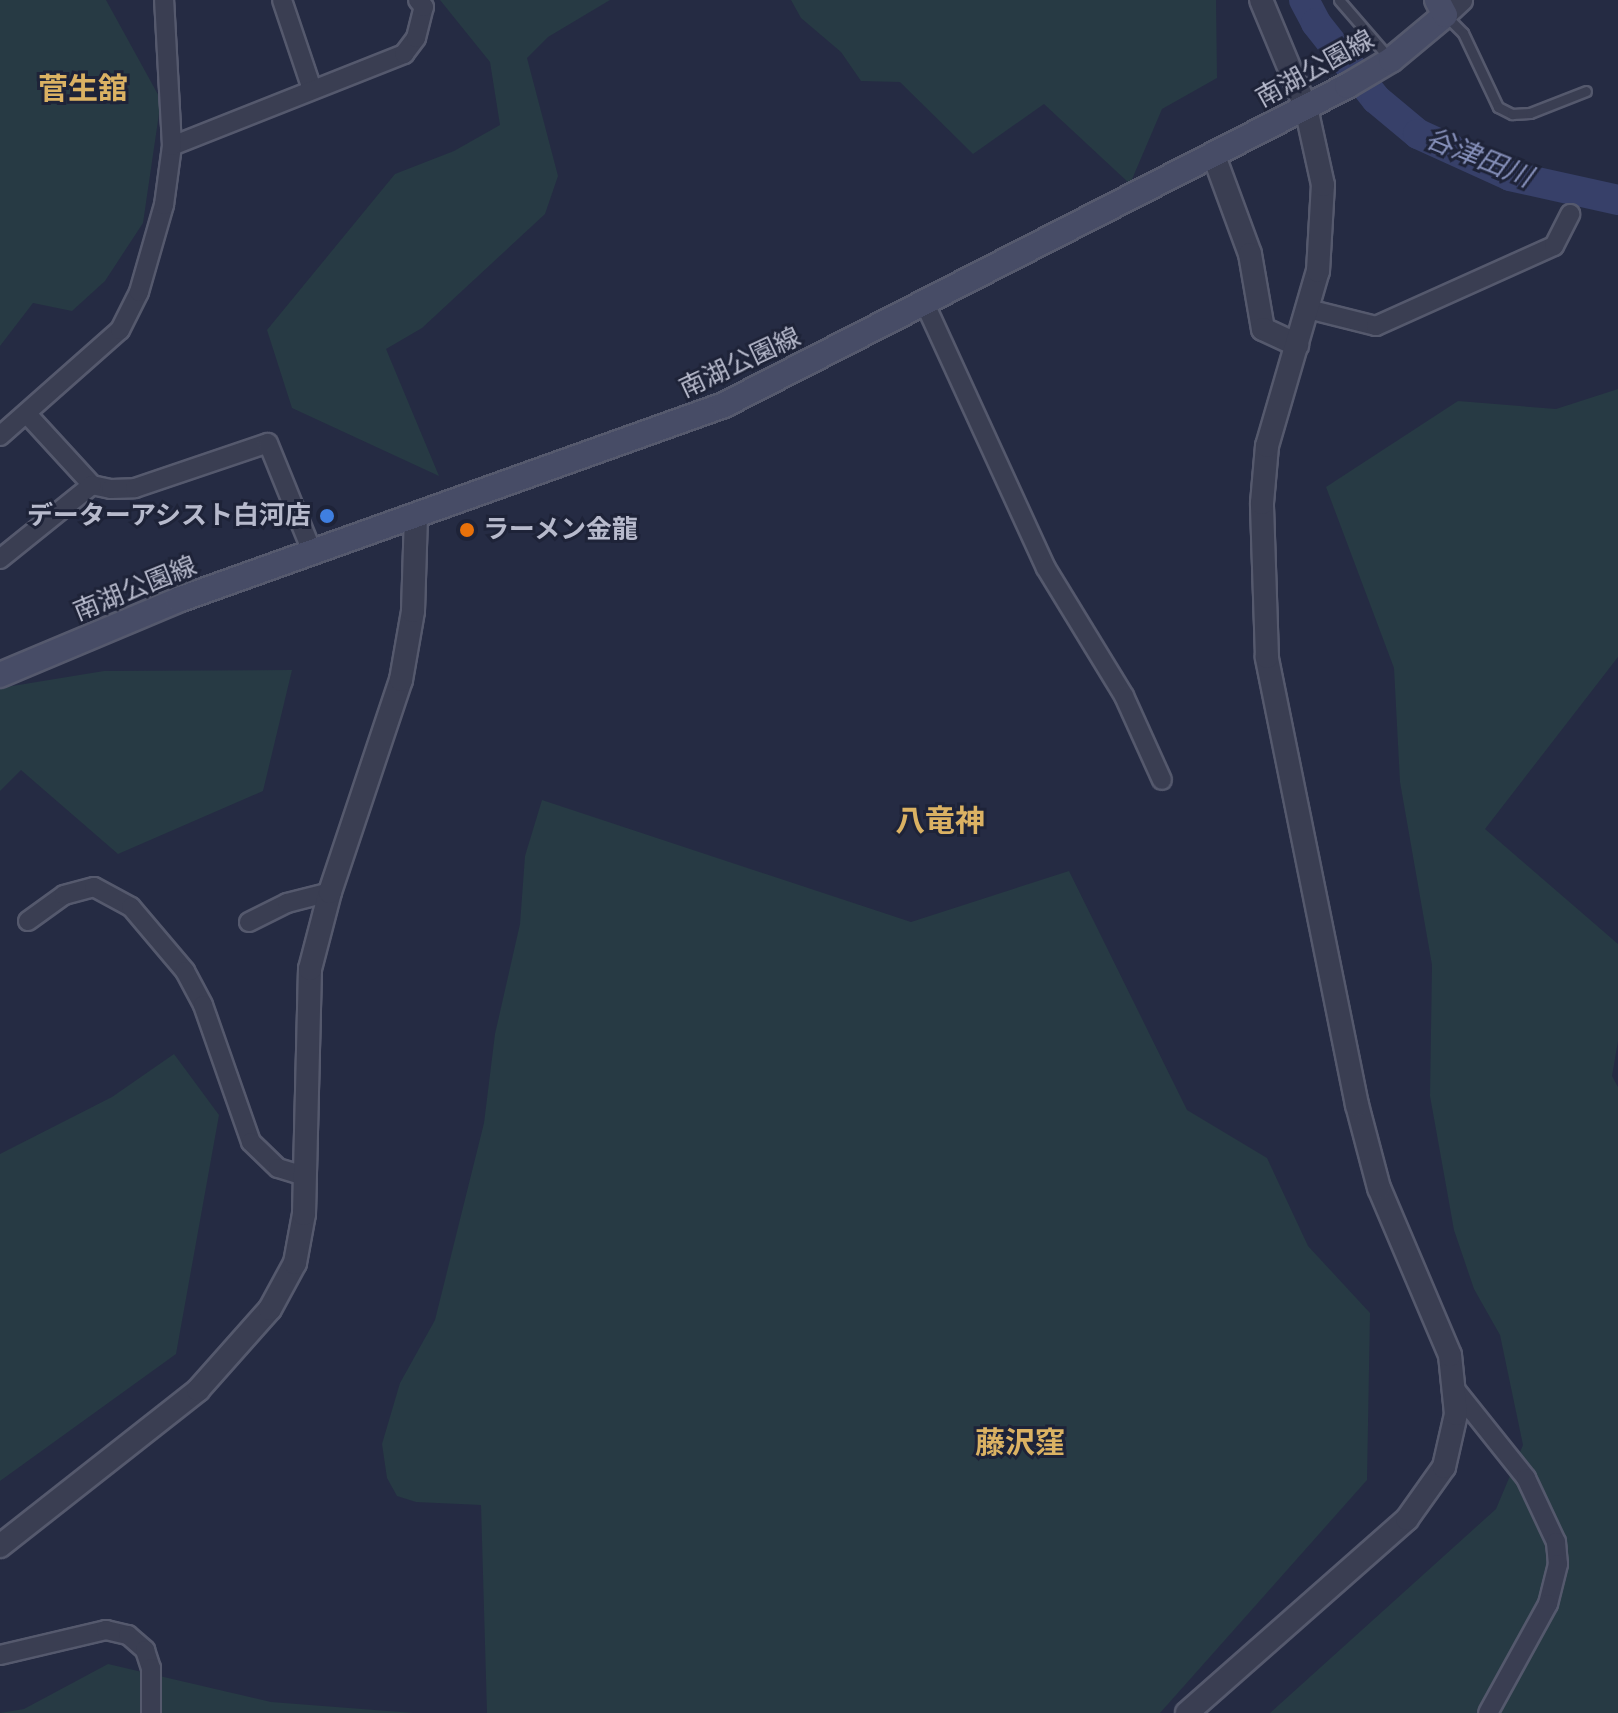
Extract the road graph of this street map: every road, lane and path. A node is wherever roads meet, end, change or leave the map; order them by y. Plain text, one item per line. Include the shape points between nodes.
1 (164, 0) edge
2 (282, 0) edge
3 (418, 0) edge
4 (1261, 0) edge
5 (1339, 0) edge
6 (1448, 5) edge
7 (1391, 60) junction
8 (312, 89) junction
9 (1586, 91) dead end
10 (1306, 108) junction
11 (172, 146) junction
12 (1214, 156) junction
13 (1570, 214) dead end
14 (925, 304) junction
15 (1308, 309) junction
16 (1298, 345) junction
17 (27, 414) junction
18 (0, 436) edge
19 (92, 485) junction
20 (416, 516) junction
21 (313, 554) junction
22 (0, 559) edge
23 (0, 675) edge
24 (1162, 780) dead end
25 (330, 892) junction
26 (28, 921) dead end
27 (249, 922) dead end
28 (305, 1176) junction
29 (1455, 1389) junction
30 (0, 1546) edge
31 (0, 1655) edge
32 (151, 1713) edge
33 (1187, 1713) edge
34 (1488, 1713) edge

1 - 11 street
2 - 8 street
3 - 8 street via 424,7 416,38 404,54
4 - 10 street
5 - 7 lane
6 - 7 main road, 南湖公園線
6 - 9 lane via 1498,107 1512,114 1530,113
7 - 10 main road, 南湖公園線
8 - 11 street
10 - 12 main road, 南湖公園線
10 - 15 street via 1323,185 1318,271
11 - 17 street via 151,255 120,330
12 - 14 main road, 南湖公園線
12 - 16 street via 1250,254 1263,329
13 - 15 street via 1554,246 1376,326
14 - 20 main road, 南湖公園線 via 724,405
14 - 24 street via 1046,568 1124,696
15 - 16 street
16 - 29 street via 1267,446 1262,503 1267,657 1357,1105 1379,1188 1450,1355
17 - 18 street
17 - 19 street
19 - 21 street via 135,488 268,443
19 - 22 street
20 - 21 main road, 南湖公園線
20 - 25 street via 413,611 401,680
21 - 23 main road, 南湖公園線 via 178,600
25 - 27 street via 287,903
25 - 28 street via 310,969
26 - 28 street via 64,895 94,887 131,907 185,971 203,1005 251,1142 278,1168
28 - 30 street via 295,1263 282,1291 242,1346 198,1390
29 - 33 street via 1456,1414 1444,1467 1407,1519
29 - 34 street via 1526,1478 1556,1542 1558,1564 1548,1604
31 - 32 street via 106,1630 128,1635 145,1650 151,1668

